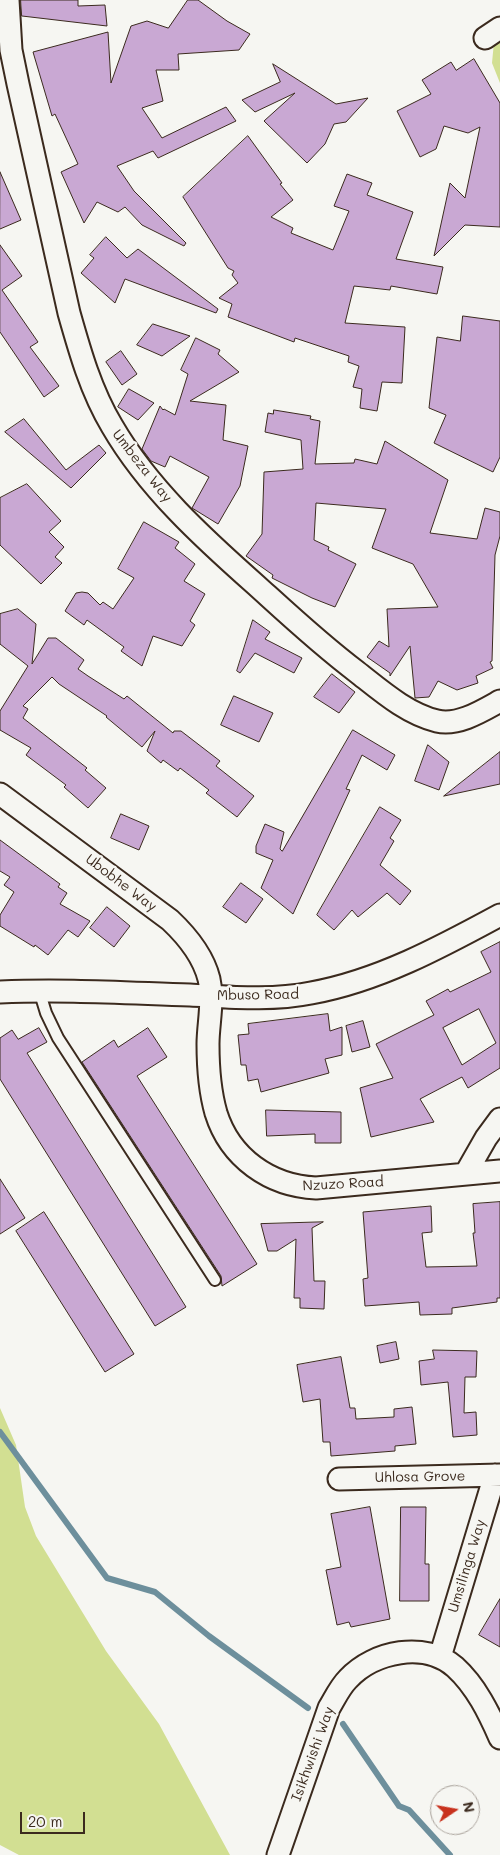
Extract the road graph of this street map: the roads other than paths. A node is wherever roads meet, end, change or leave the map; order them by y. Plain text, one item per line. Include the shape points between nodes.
1 (8, 0) edge
2 (500, 700) edge
3 (0, 794) edge
4 (500, 915) edge
5 (39, 990) junction
6 (0, 992) edge
7 (210, 996) junction
8 (500, 1120) edge
9 (500, 1171) edge
10 (466, 1173) junction
11 (215, 1280) dead end
12 (498, 1475) edge
13 (339, 1479) dead end
14 (440, 1657) junction
15 (500, 1738) edge
16 (278, 1855) edge

1 - 2 street, Umbeza Way via 11,50 69,313 98,401 130,454 174,508 204,538 310,634 403,706 439,722 474,715
3 - 7 street, Ubobhe Way via 184,933 206,969
4 - 7 street, Mbuso Road via 380,974 342,987 276,998
5 - 6 street, Mbuso Road
5 - 7 street, Mbuso Road
5 - 11 lane via 58,1038
7 - 10 street, Nzuzo Road via 208,1046 216,1114 238,1152 270,1178 300,1188 316,1188
8 - 10 street
9 - 10 street, Nzuzo Road
12 - 13 street, Uhlosa Grove
12 - 14 street, Umsilinga Way
14 - 15 street, Isikhwishi Way via 454,1666 469,1683
14 - 16 street, Isikhwishi Way via 403,1652 388,1655 373,1660 348,1678 329,1708

